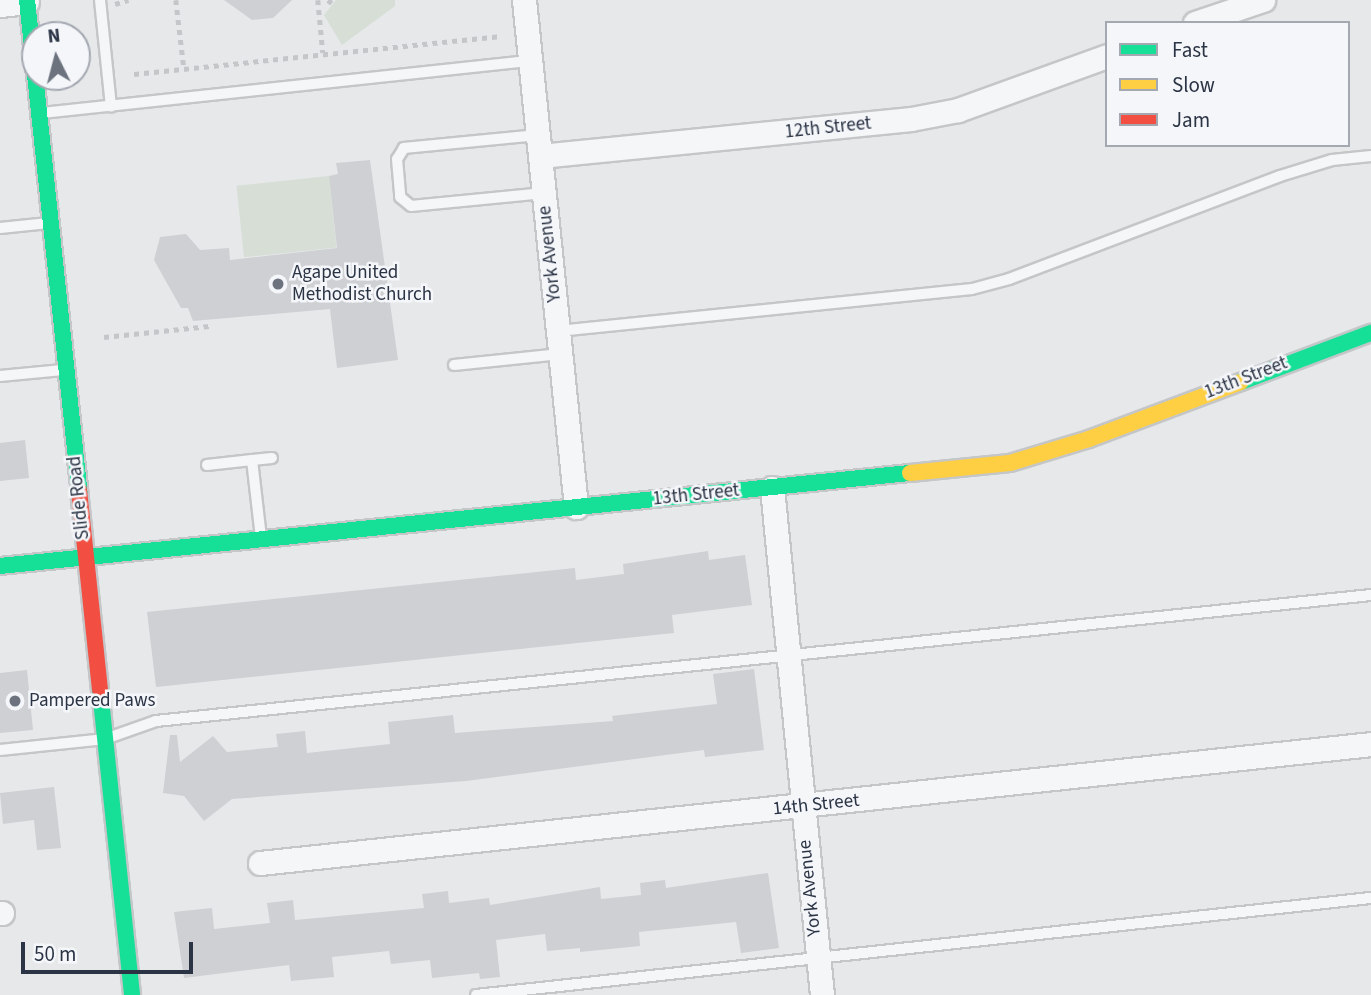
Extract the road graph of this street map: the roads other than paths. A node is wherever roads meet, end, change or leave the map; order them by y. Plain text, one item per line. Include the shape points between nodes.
1 (100, 0) edge
2 (524, 0) edge
3 (1263, 0) edge
4 (27, 1) edge
5 (0, 5) edge
6 (1201, 21) edge
7 (1105, 57) edge
8 (530, 61) junction
9 (111, 106) junction
10 (39, 114) junction
11 (539, 146) junction
12 (1371, 156) edge
13 (544, 194) junction
14 (50, 223) junction
15 (0, 228) edge
16 (1371, 332) edge
17 (559, 342) junction
18 (454, 365) dead end
19 (66, 369) junction
20 (0, 376) edge
21 (272, 458) dead end
22 (252, 460) junction
23 (207, 465) dead end
24 (772, 488) junction
25 (576, 507) junction
26 (261, 540) junction
27 (86, 559) junction
28 (0, 566) edge
29 (1371, 595) edge
30 (788, 654) junction
31 (105, 739) junction
32 (1371, 744) edge
33 (0, 750) edge
34 (801, 806) junction
35 (260, 863) dead end
36 (1371, 898) edge
37 (818, 959) junction
38 (132, 995) edge
39 (476, 995) edge
40 (822, 995) edge

1 - 9 lane
2 - 8 street, York Avenue
3 - 6 street
4 - 5 street
4 - 10 street, Slide Road
7 - 11 street, 12th Street via 958,110 911,119
8 - 9 lane
8 - 11 street, York Avenue
9 - 10 lane
10 - 14 street, Slide Road
11 - 13 street, York Avenue
11 - 13 lane via 404,148 397,159 400,197 411,206
12 - 17 lane via 1332,160 1280,176 972,289
13 - 17 street, York Avenue
14 - 15 lane
14 - 19 street, Slide Road
16 - 24 street, 13th Street via 1089,439 1010,463
17 - 18 lane
17 - 25 street, York Avenue
19 - 20 lane
19 - 27 street, Slide Road
21 - 22 lane
22 - 23 lane
22 - 26 lane
24 - 25 street, 13th Street
24 - 30 street, York Avenue
25 - 26 street, 13th Street
26 - 27 street, 13th Street
27 - 28 street, 13th Street
27 - 31 street, Slide Road
29 - 30 lane
30 - 31 lane via 156,721
30 - 34 street, York Avenue
31 - 33 lane
31 - 38 street, Slide Road
32 - 34 street, 14th Street
34 - 35 street, 14th Street
34 - 37 street, York Avenue
36 - 37 lane
37 - 39 lane
37 - 40 street, York Avenue

